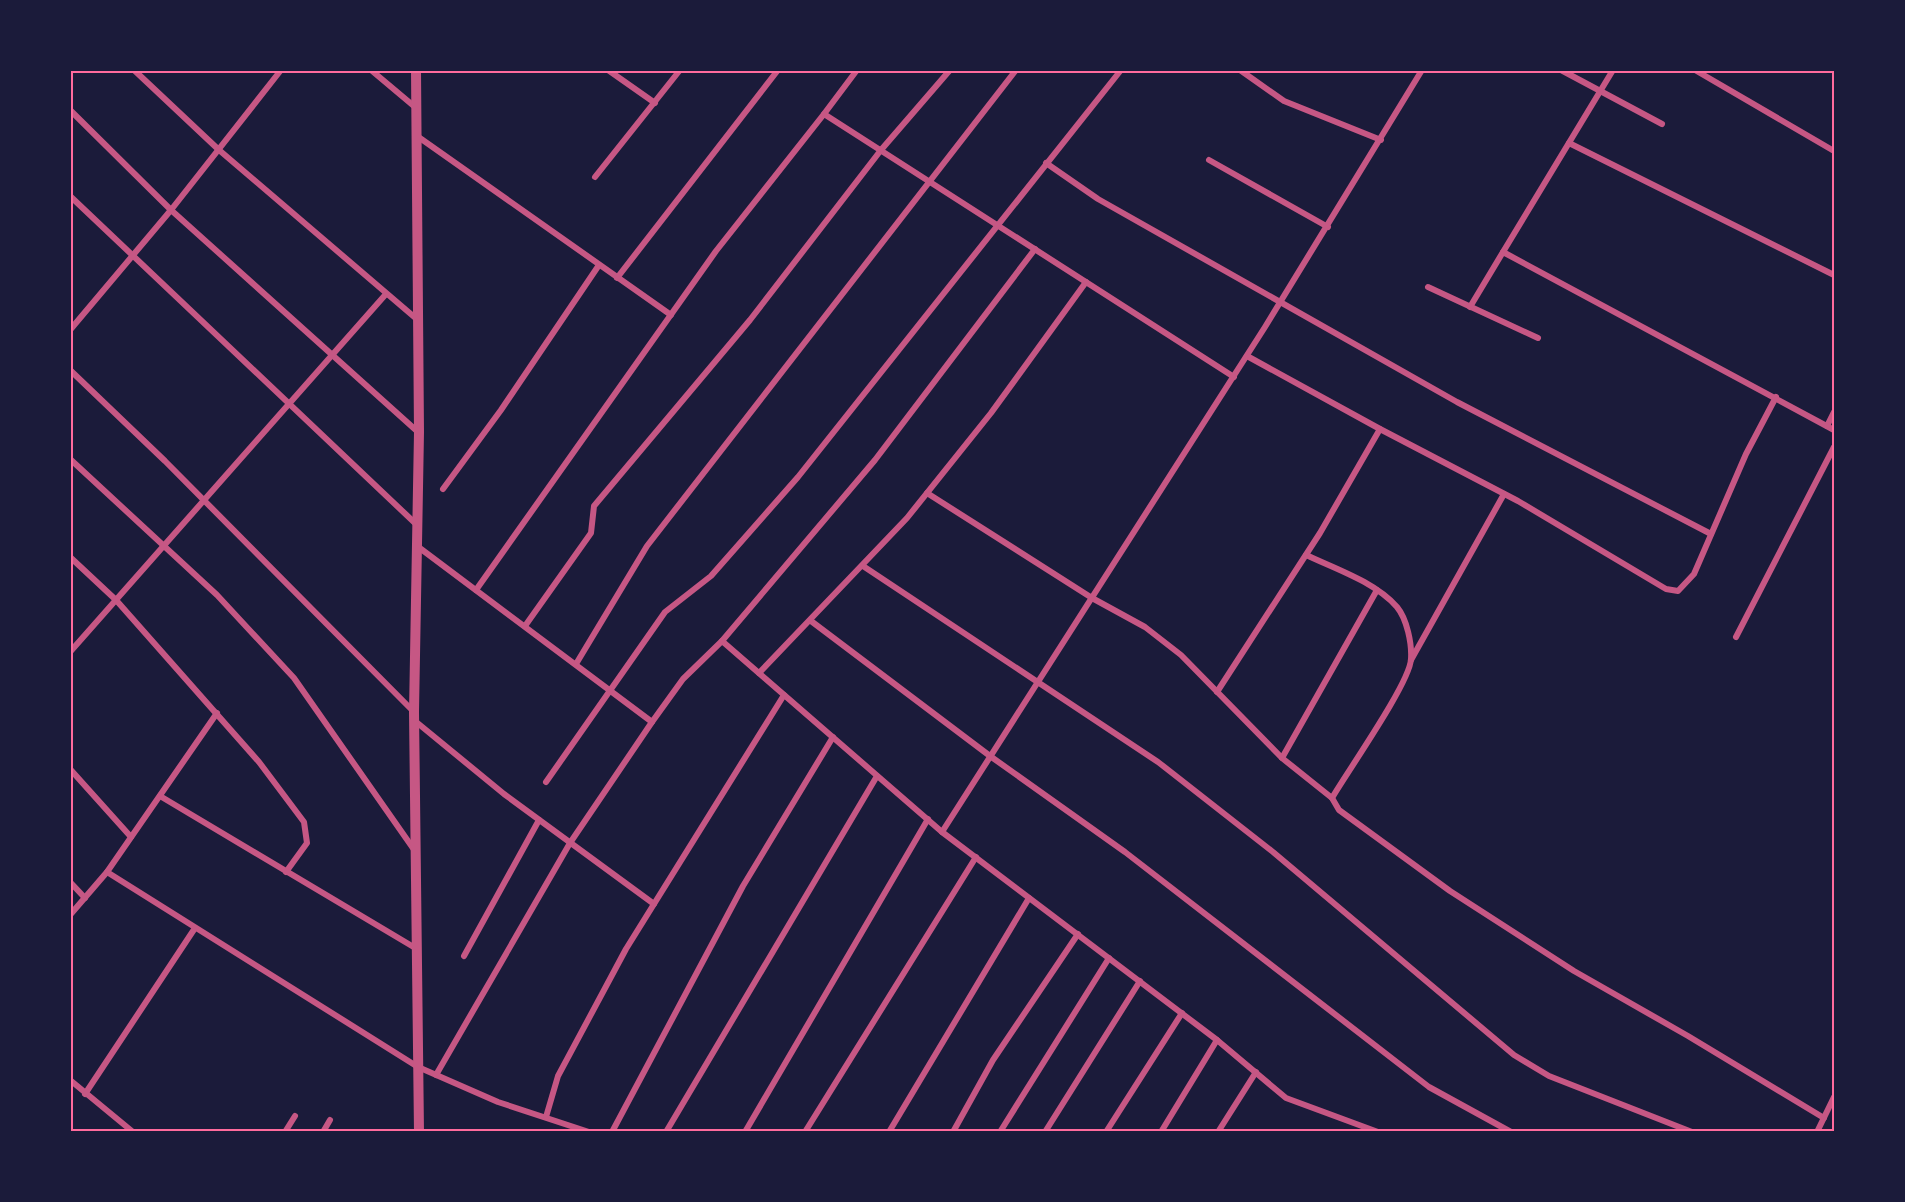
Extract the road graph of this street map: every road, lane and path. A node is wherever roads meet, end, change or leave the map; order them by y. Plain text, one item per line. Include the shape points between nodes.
1 (134, 70) edge
2 (281, 70) edge
3 (371, 70) edge
4 (416, 70) edge
5 (608, 70) edge
6 (680, 70) edge
7 (778, 70) edge
8 (857, 70) edge
9 (950, 70) edge
10 (1016, 70) edge
11 (1121, 70) edge
12 (1240, 70) edge
13 (1422, 70) edge
14 (1561, 70) edge
15 (1613, 70) edge
16 (1695, 70) edge
17 (1600, 91) junction
18 (655, 103) junction
19 (415, 107) junction
20 (70, 110) edge
21 (824, 114) junction
22 (1662, 124) dead end
23 (417, 135) junction
24 (1382, 140) junction
25 (1569, 143) junction
26 (219, 150) junction
27 (881, 150) junction
28 (1834, 151) edge
29 (1209, 160) dead end
30 (1046, 163) junction
31 (595, 177) dead end
32 (929, 181) junction
33 (70, 196) edge
34 (171, 210) junction
35 (997, 225) junction
36 (1328, 227) junction
37 (1035, 249) junction
38 (1503, 252) junction
39 (134, 255) junction
40 (598, 265) junction
41 (1834, 275) edge
42 (618, 278) junction
43 (1086, 282) junction
44 (1428, 287) dead end
45 (386, 294) junction
46 (1280, 303) junction
47 (1470, 307) junction
48 (671, 315) junction
49 (419, 321) junction
50 (70, 330) edge
51 (1538, 338) dead end
52 (333, 356) junction
53 (1247, 356) junction
54 (70, 370) edge
55 (1234, 377) junction
56 (1776, 397) junction
57 (290, 406) junction
58 (1834, 412) edge
59 (1827, 426) junction
60 (1380, 429) junction
61 (1834, 430) edge
62 (419, 432) junction
63 (1834, 447) edge
64 (70, 459) edge
65 (443, 489) dead end
66 (927, 493) junction
67 (1504, 494) junction
68 (204, 500) junction
69 (416, 524) junction
70 (1711, 534) junction
71 (417, 546) junction
72 (165, 547) junction
73 (1306, 555) junction
74 (70, 557) edge
75 (863, 566) junction
76 (476, 590) junction
77 (1377, 590) junction
78 (1092, 598) junction
79 (116, 600) junction
80 (811, 621) junction
81 (525, 626) junction
82 (1736, 637) dead end
83 (722, 640) junction
84 (70, 652) edge
85 (1411, 660) junction
86 (576, 664) junction
87 (759, 673) junction
88 (1037, 684) junction
89 (611, 689) junction
90 (1217, 692) junction
91 (784, 695) junction
92 (217, 713) junction
93 (415, 716) junction
94 (652, 722) junction
95 (833, 737) junction
96 (990, 756) junction
97 (1282, 758) junction
98 (70, 769) edge
99 (877, 776) junction
100 (546, 782) dead end
101 (160, 796) junction
102 (1332, 798) junction
103 (928, 819) junction
104 (539, 820) junction
105 (942, 832) junction
106 (131, 837) junction
107 (570, 843) junction
108 (416, 853) junction
109 (976, 857) junction
110 (107, 872) junction
111 (286, 872) junction
112 (70, 882) edge
113 (86, 898) junction
114 (1029, 898) junction
115 (654, 904) junction
116 (70, 915) edge
117 (195, 928) junction
118 (1078, 934) junction
119 (417, 949) junction
120 (464, 956) dead end
121 (1109, 958) junction
122 (1140, 981) junction
123 (1182, 1013) junction
124 (1217, 1040) junction
125 (418, 1067) junction
126 (1256, 1072) junction
127 (436, 1075) junction
128 (70, 1080) edge
129 (85, 1094) junction
130 (1834, 1097) edge
131 (295, 1116) dead end
132 (546, 1117) junction
133 (1824, 1118) junction
134 (330, 1120) dead end
135 (133, 1131) edge
136 (285, 1131) edge
137 (323, 1131) edge
138 (418, 1131) edge
139 (589, 1131) edge
140 (612, 1131) edge
141 (666, 1131) edge
142 (745, 1131) edge
143 (805, 1131) edge
144 (889, 1131) edge
145 (953, 1131) edge
146 (1000, 1131) edge
147 (1045, 1131) edge
148 (1106, 1131) edge
149 (1161, 1131) edge
150 (1218, 1131) edge
151 (1378, 1131) edge
152 (1511, 1131) edge
153 (1692, 1131) edge
154 (1817, 1131) edge

1 - 26 street
2 - 26 street
3 - 19 street
4 - 19 street
5 - 18 street
6 - 18 street
7 - 42 street
8 - 21 street
9 - 27 street
10 - 32 street
11 - 30 street
12 - 24 street via 1284,101
13 - 24 street
14 - 17 street
15 - 17 street
16 - 28 street
17 - 22 street
17 - 25 street
18 - 31 street
19 - 23 street
20 - 34 street
21 - 27 street
21 - 48 street
23 - 40 street
23 - 49 street
24 - 36 street
25 - 38 street
25 - 41 street
26 - 34 street
26 - 45 street
27 - 32 street
27 - 81 street via 750,320 594,506 591,533
29 - 36 street
30 - 35 street
30 - 46 street via 1098,199
32 - 35 street
32 - 86 street via 647,546
33 - 39 street
34 - 39 street
34 - 52 street
35 - 37 street
35 - 89 street via 798,477 711,576 664,612
36 - 46 street
37 - 43 street
37 - 83 street via 875,460
38 - 47 street
38 - 56 street
39 - 50 street
39 - 57 street
40 - 42 street
40 - 65 street
42 - 48 street
43 - 55 street
43 - 66 street
44 - 47 street
45 - 49 street
45 - 52 street
46 - 53 street
46 - 70 street via 1457,402
47 - 51 street
48 - 76 street
49 - 62 street
52 - 57 street
52 - 62 street
53 - 55 street
53 - 60 street
54 - 68 street
55 - 78 street
56 - 59 street
56 - 70 street
57 - 68 street
57 - 69 street
58 - 59 street
59 - 61 street
60 - 67 street
60 - 73 street
62 - 69 street
63 - 82 street
64 - 72 street
66 - 75 street
66 - 78 street
67 - 70 street via 1665,589 1678,591 1686,585
67 - 85 street
68 - 72 street
68 - 93 street
69 - 71 street
71 - 76 street
71 - 93 street
72 - 79 street
72 - 108 street via 217,595 294,678
73 - 77 street
73 - 90 street
74 - 79 street
75 - 80 street
75 - 88 street
76 - 81 street
77 - 85 street via 1405,621
77 - 97 street
78 - 88 street
78 - 90 street via 1145,627
79 - 84 street
79 - 92 street
80 - 87 street
80 - 96 street
81 - 86 street
83 - 87 street
83 - 94 street via 683,679
85 - 102 street via 1401,686
86 - 89 street
87 - 91 street
88 - 96 street
88 - 153 street via 1158,762 1273,852 1514,1055 1549,1076
89 - 94 street
89 - 100 street
90 - 97 street
91 - 95 street
91 - 115 street
92 - 101 street
92 - 111 street via 266,770 307,830 308,843
93 - 104 street
93 - 108 street
94 - 107 street
95 - 99 street
95 - 140 street via 743,886
96 - 105 street
96 - 152 street via 1125,852 1429,1087
97 - 102 street
98 - 106 street
99 - 103 street
99 - 141 street
101 - 106 street
101 - 111 street
102 - 133 street via 1339,810 1450,891 1574,971
103 - 105 street
103 - 142 street
104 - 107 street
104 - 120 street
105 - 109 street
106 - 110 street
107 - 115 street
107 - 127 street
108 - 119 street
109 - 114 street
109 - 143 street
110 - 113 street
110 - 117 street
111 - 119 street
112 - 113 street
113 - 116 street
114 - 118 street
114 - 144 street
115 - 132 street via 581,1029 558,1076
117 - 125 street
117 - 129 street
118 - 121 street
118 - 145 street via 993,1060
119 - 125 street
121 - 122 street
121 - 146 street
122 - 123 street
122 - 147 street
123 - 124 street
123 - 148 street
124 - 126 street
124 - 149 street
125 - 127 street
125 - 138 street
126 - 150 street
126 - 151 street via 1286,1098
127 - 132 street via 498,1102
128 - 129 street
129 - 135 street
130 - 133 street
131 - 136 street
132 - 139 street
133 - 154 street
134 - 137 street

